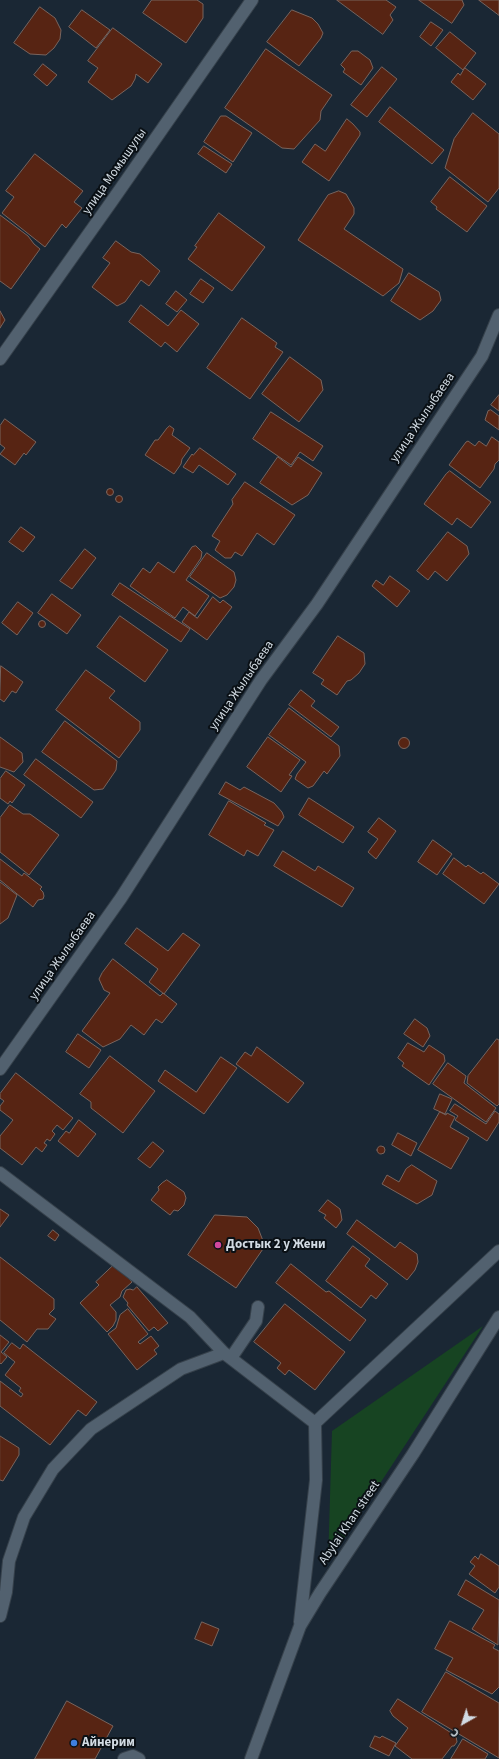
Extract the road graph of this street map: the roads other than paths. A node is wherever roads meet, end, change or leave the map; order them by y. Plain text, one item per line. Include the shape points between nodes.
1 (252, 0) edge
2 (499, 315) edge
3 (0, 359) edge
4 (0, 1069) edge
5 (0, 1173) edge
6 (499, 1251) edge
7 (258, 1307) dead end
8 (499, 1317) edge
9 (228, 1355) junction
10 (315, 1423) junction
11 (0, 1616) edge
12 (300, 1626) junction
13 (124, 1759) edge
14 (139, 1759) edge
15 (251, 1759) edge

1 - 3 street, улица Момышулы
2 - 4 street, улица Жылыбаева via 482,356 317,604 261,680 121,898
5 - 9 street via 190,1317
6 - 10 street
7 - 9 street via 256,1321
8 - 12 street, Abylai Khan street
9 - 10 street
9 - 11 street via 181,1369 91,1429 53,1469 24,1516 9,1561 6,1592
10 - 12 street via 316,1480
12 - 15 street, Abylai Khan street
13 - 14 street via 133,1756

